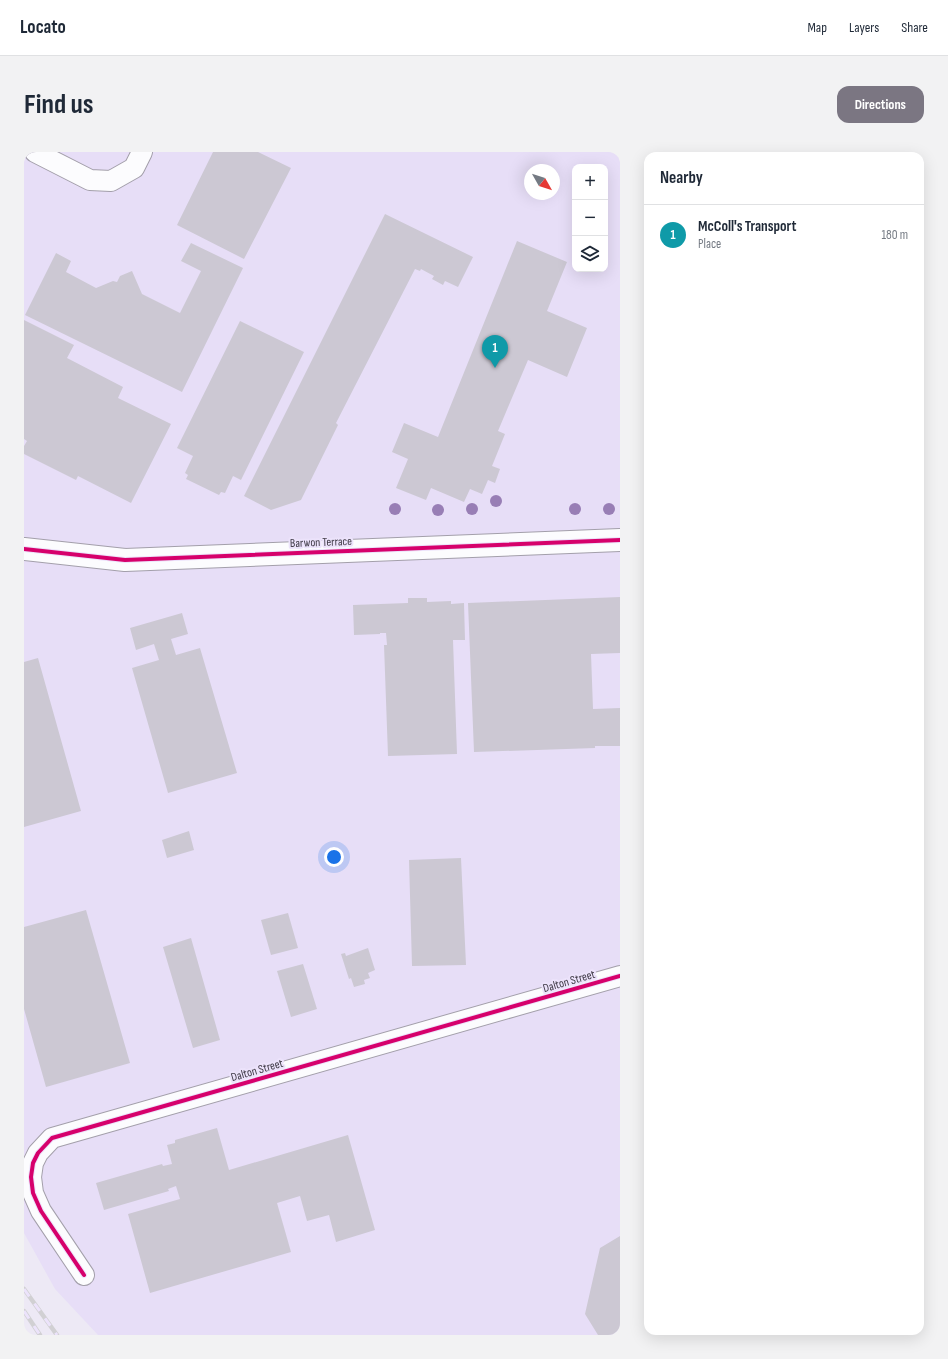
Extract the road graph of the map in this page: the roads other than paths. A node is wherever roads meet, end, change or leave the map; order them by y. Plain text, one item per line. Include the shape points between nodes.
1 (35, 152) edge
2 (142, 152) edge
3 (620, 540) edge
4 (24, 549) edge
5 (620, 976) edge
6 (84, 1275) dead end

1 - 2 street via 90,180 111,182 134,168
3 - 4 street, Barwon Terrace via 125,560
5 - 6 street, Dalton Street via 52,1138 38,1153 33,1163 30,1177 33,1193 41,1211

